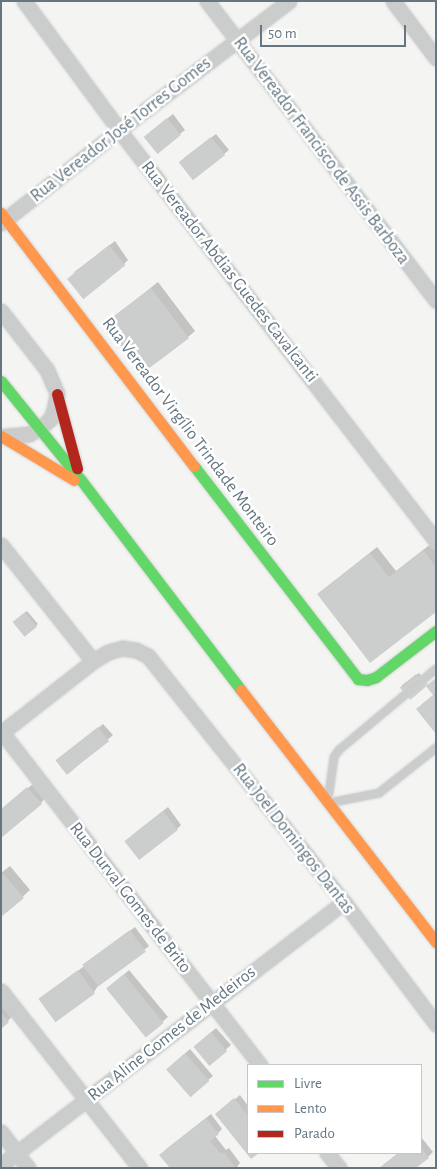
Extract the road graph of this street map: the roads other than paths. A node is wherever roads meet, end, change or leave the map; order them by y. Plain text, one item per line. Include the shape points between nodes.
1 (24, 1) edge
2 (207, 1) edge
3 (289, 1) edge
4 (393, 1) edge
5 (238, 41) junction
6 (436, 58) edge
7 (119, 130) junction
8 (3, 219) edge
9 (436, 300) edge
10 (1, 311) edge
11 (1, 381) edge
12 (57, 394) junction
13 (40, 428) junction
14 (1, 436) edge
15 (83, 484) junction
16 (436, 541) edge
17 (1, 546) edge
18 (436, 631) edge
19 (93, 661) junction
20 (436, 670) edge
21 (2, 732) edge
22 (436, 748) edge
23 (328, 803) junction
24 (344, 902) junction
25 (436, 942) edge
26 (1, 991) edge
27 (211, 1003) junction
28 (436, 1024) edge
29 (259, 1064) edge
30 (87, 1100) junction
31 (1, 1132) edge
32 (17, 1153) junction
33 (329, 1154) edge
34 (1, 1166) edge
35 (28, 1168) edge
36 (140, 1168) edge
37 (339, 1168) edge

1 - 7 street, Rua Vereador Abdias Guedes Cavalcanti
2 - 5 street, Rua Vereador Francisco de Assis Barboza
3 - 5 street, Rua Vereador José Torres Gomes
4 - 6 street
5 - 7 street, Rua Vereador José Torres Gomes
5 - 9 street, Rua Vereador Francisco de Assis Barboza
7 - 8 street, Rua Vereador José Torres Gomes
7 - 16 street, Rua Vereador Abdias Guedes Cavalcanti
8 - 18 main road, Rua Vereador Virgílio Trindade Monteiro via 350,672 358,679 376,677
10 - 12 street via 38,357
11 - 13 main road
12 - 13 street via 50,420
12 - 15 main road
13 - 14 street via 29,434
13 - 15 main road
14 - 15 main road
15 - 23 main road
17 - 19 street
19 - 21 street
19 - 24 street, Rua Joel Domingos Dantas via 122,648 148,656
20 - 23 lane via 334,757
21 - 27 street, Rua Durval Gomes de Brito
22 - 23 lane via 378,793
23 - 25 main road
24 - 27 street, Rua Aline Gomes de Medeiros
24 - 28 street, Rua Joel Domingos Dantas
26 - 30 street
27 - 29 street, Rua Durval Gomes de Brito
27 - 30 street, Rua Aline Gomes de Medeiros
30 - 32 street, Rua Aline Gomes de Medeiros
30 - 36 street
31 - 32 street
32 - 34 street, Rua Aline Gomes de Medeiros
32 - 35 street
33 - 37 street

